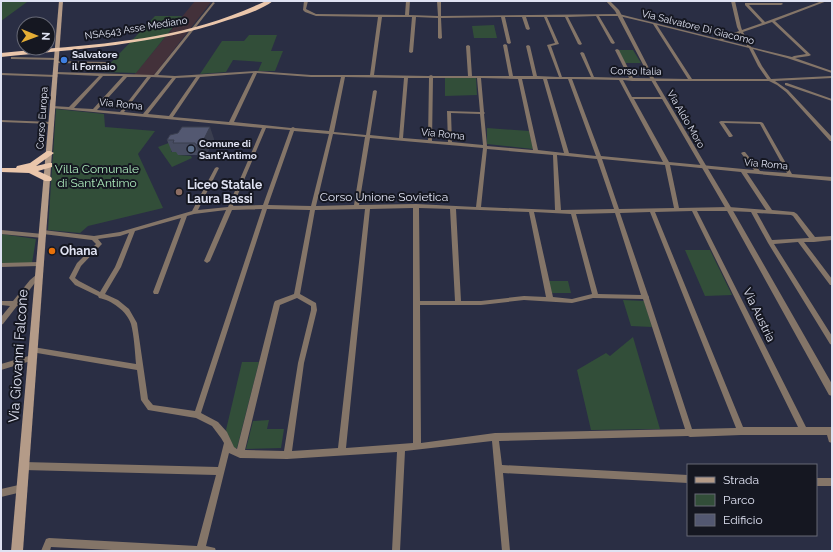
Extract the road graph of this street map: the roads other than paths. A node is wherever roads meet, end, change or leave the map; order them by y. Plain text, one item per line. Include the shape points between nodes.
1 (61, 1) edge
2 (263, 1) edge
3 (270, 1) edge
4 (306, 1) edge
5 (408, 1) edge
6 (439, 1) edge
7 (609, 1) edge
8 (733, 1) edge
9 (826, 1) edge
10 (213, 2) dead end
11 (781, 4) dead end
12 (598, 15) junction
13 (619, 15) junction
14 (380, 16) junction
15 (407, 16) junction
16 (414, 16) junction
17 (545, 16) junction
18 (566, 16) junction
19 (439, 17) junction
20 (503, 17) junction
21 (524, 17) junction
22 (772, 20) junction
23 (764, 23) junction
24 (654, 24) junction
25 (528, 29) dead end
26 (742, 31) junction
27 (440, 38) dead end
28 (721, 39) junction
29 (509, 42) dead end
30 (613, 43) dead end
31 (580, 44) dead end
32 (505, 45) dead end
33 (56, 46) edge
34 (468, 46) dead end
35 (528, 46) dead end
36 (56, 47) edge
37 (750, 47) junction
38 (617, 50) dead end
39 (16, 52) edge
40 (411, 52) dead end
41 (582, 53) dead end
42 (1, 54) edge
43 (16, 55) edge
44 (12, 58) dead end
45 (788, 58) junction
46 (1, 59) edge
47 (57, 60) junction
48 (106, 63) dead end
49 (256, 72) junction
50 (832, 72) edge
51 (1, 74) edge
52 (56, 74) junction
53 (102, 75) junction
54 (199, 75) junction
55 (125, 76) junction
56 (343, 76) junction
57 (372, 76) junction
58 (406, 76) junction
59 (431, 76) junction
60 (149, 77) junction
61 (155, 77) junction
62 (175, 77) junction
63 (470, 77) junction
64 (832, 77) edge
65 (479, 78) junction
66 (511, 78) junction
67 (520, 78) junction
68 (535, 78) junction
69 (545, 78) junction
70 (561, 78) junction
71 (570, 78) junction
72 (593, 78) junction
73 (690, 79) junction
74 (621, 80) junction
75 (632, 80) junction
76 (653, 80) junction
77 (770, 80) junction
78 (782, 83) junction
79 (375, 91) dead end
80 (631, 98) junction
81 (663, 98) junction
82 (832, 100) edge
83 (53, 107) junction
84 (70, 109) junction
85 (95, 110) junction
86 (120, 113) junction
87 (483, 113) junction
88 (145, 115) junction
89 (170, 118) junction
90 (1, 121) edge
91 (231, 123) junction
92 (52, 124) junction
93 (265, 126) junction
94 (293, 128) junction
95 (331, 133) junction
96 (369, 135) junction
97 (731, 136) dead end
98 (401, 139) junction
99 (832, 140) edge
100 (430, 142) junction
101 (450, 144) junction
102 (486, 147) junction
103 (536, 152) junction
104 (50, 153) junction
105 (555, 153) junction
106 (744, 153) dead end
107 (567, 154) junction
108 (599, 157) junction
109 (666, 164) junction
110 (49, 165) junction
111 (703, 167) junction
112 (32, 168) junction
113 (217, 168) dead end
114 (1, 170) edge
115 (742, 171) junction
116 (758, 172) junction
117 (790, 175) junction
118 (48, 179) junction
119 (832, 179) edge
120 (368, 206) junction
121 (416, 206) junction
122 (265, 207) junction
123 (356, 207) junction
124 (453, 207) junction
125 (230, 208) junction
126 (313, 208) junction
127 (478, 208) junction
128 (729, 209) junction
129 (677, 210) junction
130 (694, 210) junction
131 (753, 210) junction
132 (532, 211) junction
133 (616, 211) junction
134 (652, 211) junction
135 (770, 211) junction
136 (194, 212) junction
137 (558, 212) junction
138 (573, 212) junction
139 (185, 214) junction
140 (133, 230) junction
141 (1, 232) edge
142 (43, 234) junction
143 (94, 238) junction
144 (832, 239) edge
145 (814, 240) junction
146 (800, 241) junction
147 (770, 242) junction
148 (207, 261) dead end
149 (39, 264) junction
150 (1, 265) edge
151 (38, 277) junction
152 (832, 283) edge
153 (156, 292) dead end
154 (297, 295) junction
155 (102, 296) junction
156 (596, 296) junction
157 (646, 298) junction
158 (550, 299) junction
159 (1, 303) edge
160 (416, 303) junction
161 (458, 303) junction
162 (16, 304) junction
163 (1, 322) edge
164 (832, 342) edge
165 (32, 354) junction
166 (1, 367) edge
167 (141, 368) junction
168 (832, 392) edge
169 (197, 415) junction
170 (741, 431) junction
171 (804, 431) junction
172 (830, 431) edge
173 (690, 432) junction
174 (495, 437) junction
175 (832, 440) edge
176 (228, 442) junction
177 (417, 447) junction
178 (401, 448) junction
179 (342, 451) junction
180 (240, 454) junction
181 (287, 455) junction
182 (24, 466) junction
183 (498, 469) junction
184 (220, 472) junction
185 (687, 479) edge
186 (817, 482) edge
187 (832, 482) edge
188 (22, 488) junction
189 (1, 494) edge
190 (17, 551) edge
191 (45, 551) edge
192 (200, 551) edge
193 (212, 551) edge
194 (396, 551) edge
195 (506, 551) edge

1 - 47 main road, Corso Europa
2 - 33 highway, NSA543 Asse Mediano via 218,20 171,32
3 - 36 highway, NSA543 Asse Mediano via 234,17 194,29 149,38
4 - 14 street, Via Salvatore Di Giacomo via 304,9 311,14
5 - 15 street
6 - 19 street
7 - 13 street, Via Aldo Moro
8 - 26 street
9 - 22 street
10 - 61 street
11 - 23 street via 746,4
12 - 13 street, Via Salvatore Di Giacomo
12 - 18 street, Via Salvatore Di Giacomo
12 - 30 street
13 - 24 street, Via Salvatore Di Giacomo
13 - 76 street, Via Aldo Moro
14 - 15 street, Via Salvatore Di Giacomo
14 - 57 street
15 - 16 street, Via Salvatore Di Giacomo
16 - 19 street, Via Salvatore Di Giacomo
16 - 40 street
17 - 18 street, Via Salvatore Di Giacomo
17 - 21 street, Via Salvatore Di Giacomo
17 - 70 street via 557,44 549,44
18 - 31 street
19 - 20 street, Via Salvatore Di Giacomo
19 - 27 street
20 - 21 street, Via Salvatore Di Giacomo
20 - 29 street
21 - 25 street
22 - 23 street
22 - 45 street via 809,55
23 - 26 street
24 - 28 street, Via Salvatore Di Giacomo
24 - 73 street
26 - 28 street
26 - 37 street
28 - 37 street, Via Salvatore Di Giacomo
32 - 66 street
34 - 63 street
35 - 68 street
37 - 45 street, Via Salvatore Di Giacomo
37 - 77 street
38 - 75 street
39 - 42 highway, NSA543 Asse Mediano
41 - 72 street
43 - 46 highway
44 - 47 street
45 - 50 street, Via Salvatore Di Giacomo
47 - 48 street
47 - 52 main road, Corso Europa
49 - 54 street, Corso Italia
49 - 56 street, Corso Italia
49 - 91 street
51 - 52 street, Corso Italia
52 - 53 street, Corso Italia
52 - 83 main road, Corso Europa
53 - 55 street, Corso Italia
53 - 84 street
54 - 62 street, Corso Italia
54 - 89 street
55 - 60 street, Corso Italia
55 - 85 street
56 - 57 street, Corso Italia
56 - 95 street
57 - 58 street, Corso Italia
58 - 59 street, Corso Italia
58 - 98 street
59 - 63 street, Corso Italia
59 - 100 street
60 - 61 street, Corso Italia
60 - 86 street
61 - 62 street, Corso Italia
62 - 88 street
63 - 65 street, Corso Italia
64 - 78 street, Corso Italia
65 - 66 street, Corso Italia
65 - 87 street
66 - 67 street, Corso Italia
67 - 68 street, Corso Italia
67 - 103 street
68 - 69 street, Corso Italia
69 - 70 street, Corso Italia
69 - 107 street
70 - 71 street, Corso Italia
71 - 72 street, Corso Italia
71 - 108 street
72 - 74 street, Corso Italia
73 - 76 street, Corso Italia
73 - 77 street, Corso Italia
74 - 75 street, Corso Italia
74 - 80 street
75 - 76 street, Corso Italia
76 - 81 street, Via Aldo Moro
77 - 78 street
77 - 78 street, Corso Italia
78 - 82 street
78 - 99 street
79 - 96 street
80 - 81 street
80 - 109 street
81 - 111 street, Via Aldo Moro
83 - 84 street, Via Roma
83 - 92 main road, Corso Europa
84 - 85 street, Via Roma
85 - 86 street, Via Roma
86 - 88 street, Via Roma
87 - 101 street via 449,112
87 - 102 street
88 - 89 street, Via Roma
89 - 91 street, Via Roma
90 - 92 street
91 - 93 street, Via Roma
92 - 104 main road, Corso Europa
93 - 94 street, Via Roma
93 - 125 street
94 - 95 street, Via Roma
94 - 122 street
95 - 96 street, Via Roma
95 - 126 street
96 - 98 street, Via Roma
96 - 123 street
97 - 117 street via 721,122 761,123
98 - 100 street, Via Roma
100 - 101 street, Via Roma
101 - 102 street, Via Roma
102 - 103 street, Via Roma
102 - 127 street
103 - 105 street, Via Roma
104 - 110 main road, Corso Europa
104 - 112 highway
105 - 107 street, Via Roma
105 - 137 street
106 - 116 street
107 - 108 street, Via Roma
108 - 109 street, Via Roma
108 - 133 street
109 - 111 street, Via Roma
109 - 129 street
110 - 112 highway
110 - 118 main road, Corso Europa
111 - 115 street, Via Roma
111 - 128 street, Via Aldo Moro
112 - 114 highway
112 - 118 highway
113 - 136 street
115 - 116 street, Via Roma
115 - 135 street
116 - 117 street, Via Roma
117 - 119 street, Via Roma
118 - 142 main road, Corso Europa
120 - 121 street, Corso Unione Sovietica
120 - 123 street, Corso Unione Sovietica
120 - 179 street
121 - 124 street, Corso Unione Sovietica
121 - 160 street
122 - 125 street, Corso Unione Sovietica
122 - 126 street, Corso Unione Sovietica
122 - 169 street
123 - 126 street, Corso Unione Sovietica
124 - 127 street, Corso Unione Sovietica
124 - 161 street
125 - 136 street, Corso Unione Sovietica
125 - 148 street
126 - 154 street
127 - 132 street, Corso Unione Sovietica
128 - 130 street, Corso Unione Sovietica
128 - 131 street, Corso Unione Sovietica
128 - 168 street, Via Aldo Moro
129 - 130 street, Corso Unione Sovietica
129 - 134 street, Corso Unione Sovietica
130 - 171 street, Via Austria
131 - 135 street, Corso Unione Sovietica
131 - 147 street
132 - 137 street, Corso Unione Sovietica
132 - 158 street
133 - 134 street, Corso Unione Sovietica
133 - 138 street, Corso Unione Sovietica
133 - 157 street
134 - 170 street
135 - 145 street, Corso Unione Sovietica via 795,214
136 - 139 street, Corso Unione Sovietica
137 - 138 street, Corso Unione Sovietica
138 - 156 street
139 - 140 street, Corso Unione Sovietica
139 - 153 street
140 - 143 street, Corso Unione Sovietica
140 - 155 street via 118,267
141 - 142 street, Corso Unione Sovietica
142 - 143 street, Corso Unione Sovietica
142 - 149 main road, Via Giovanni Falcone
143 - 155 street via 99,244 79,265 72,278
144 - 145 street
145 - 146 street
146 - 147 street
146 - 152 street
147 - 164 street
149 - 150 street
149 - 151 main road, Via Giovanni Falcone
151 - 162 street
151 - 165 main road, Via Giovanni Falcone
154 - 180 street via 277,303
154 - 181 street via 314,305 314,310 301,363
155 - 167 street via 116,302 127,311 134,323
156 - 157 street
156 - 158 street via 572,301
157 - 173 street
158 - 161 street via 524,298
159 - 162 street
160 - 161 street
160 - 177 street
162 - 163 street
165 - 166 street
165 - 167 street
165 - 182 main road, Via Giovanni Falcone
167 - 169 street via 145,400 151,408
169 - 176 street via 215,424
170 - 171 street
170 - 173 street
171 - 172 street
172 - 175 street
173 - 174 street
174 - 177 street
174 - 183 street
176 - 180 street via 231,450
176 - 184 street
177 - 178 street
178 - 179 street
178 - 194 street
179 - 181 street
180 - 181 street
182 - 184 street
182 - 188 main road, Via Giovanni Falcone
183 - 185 street
183 - 195 street
184 - 192 street
186 - 187 street
188 - 189 street
188 - 190 main road, Via Giovanni Falcone
191 - 192 street via 49,542
192 - 193 street

